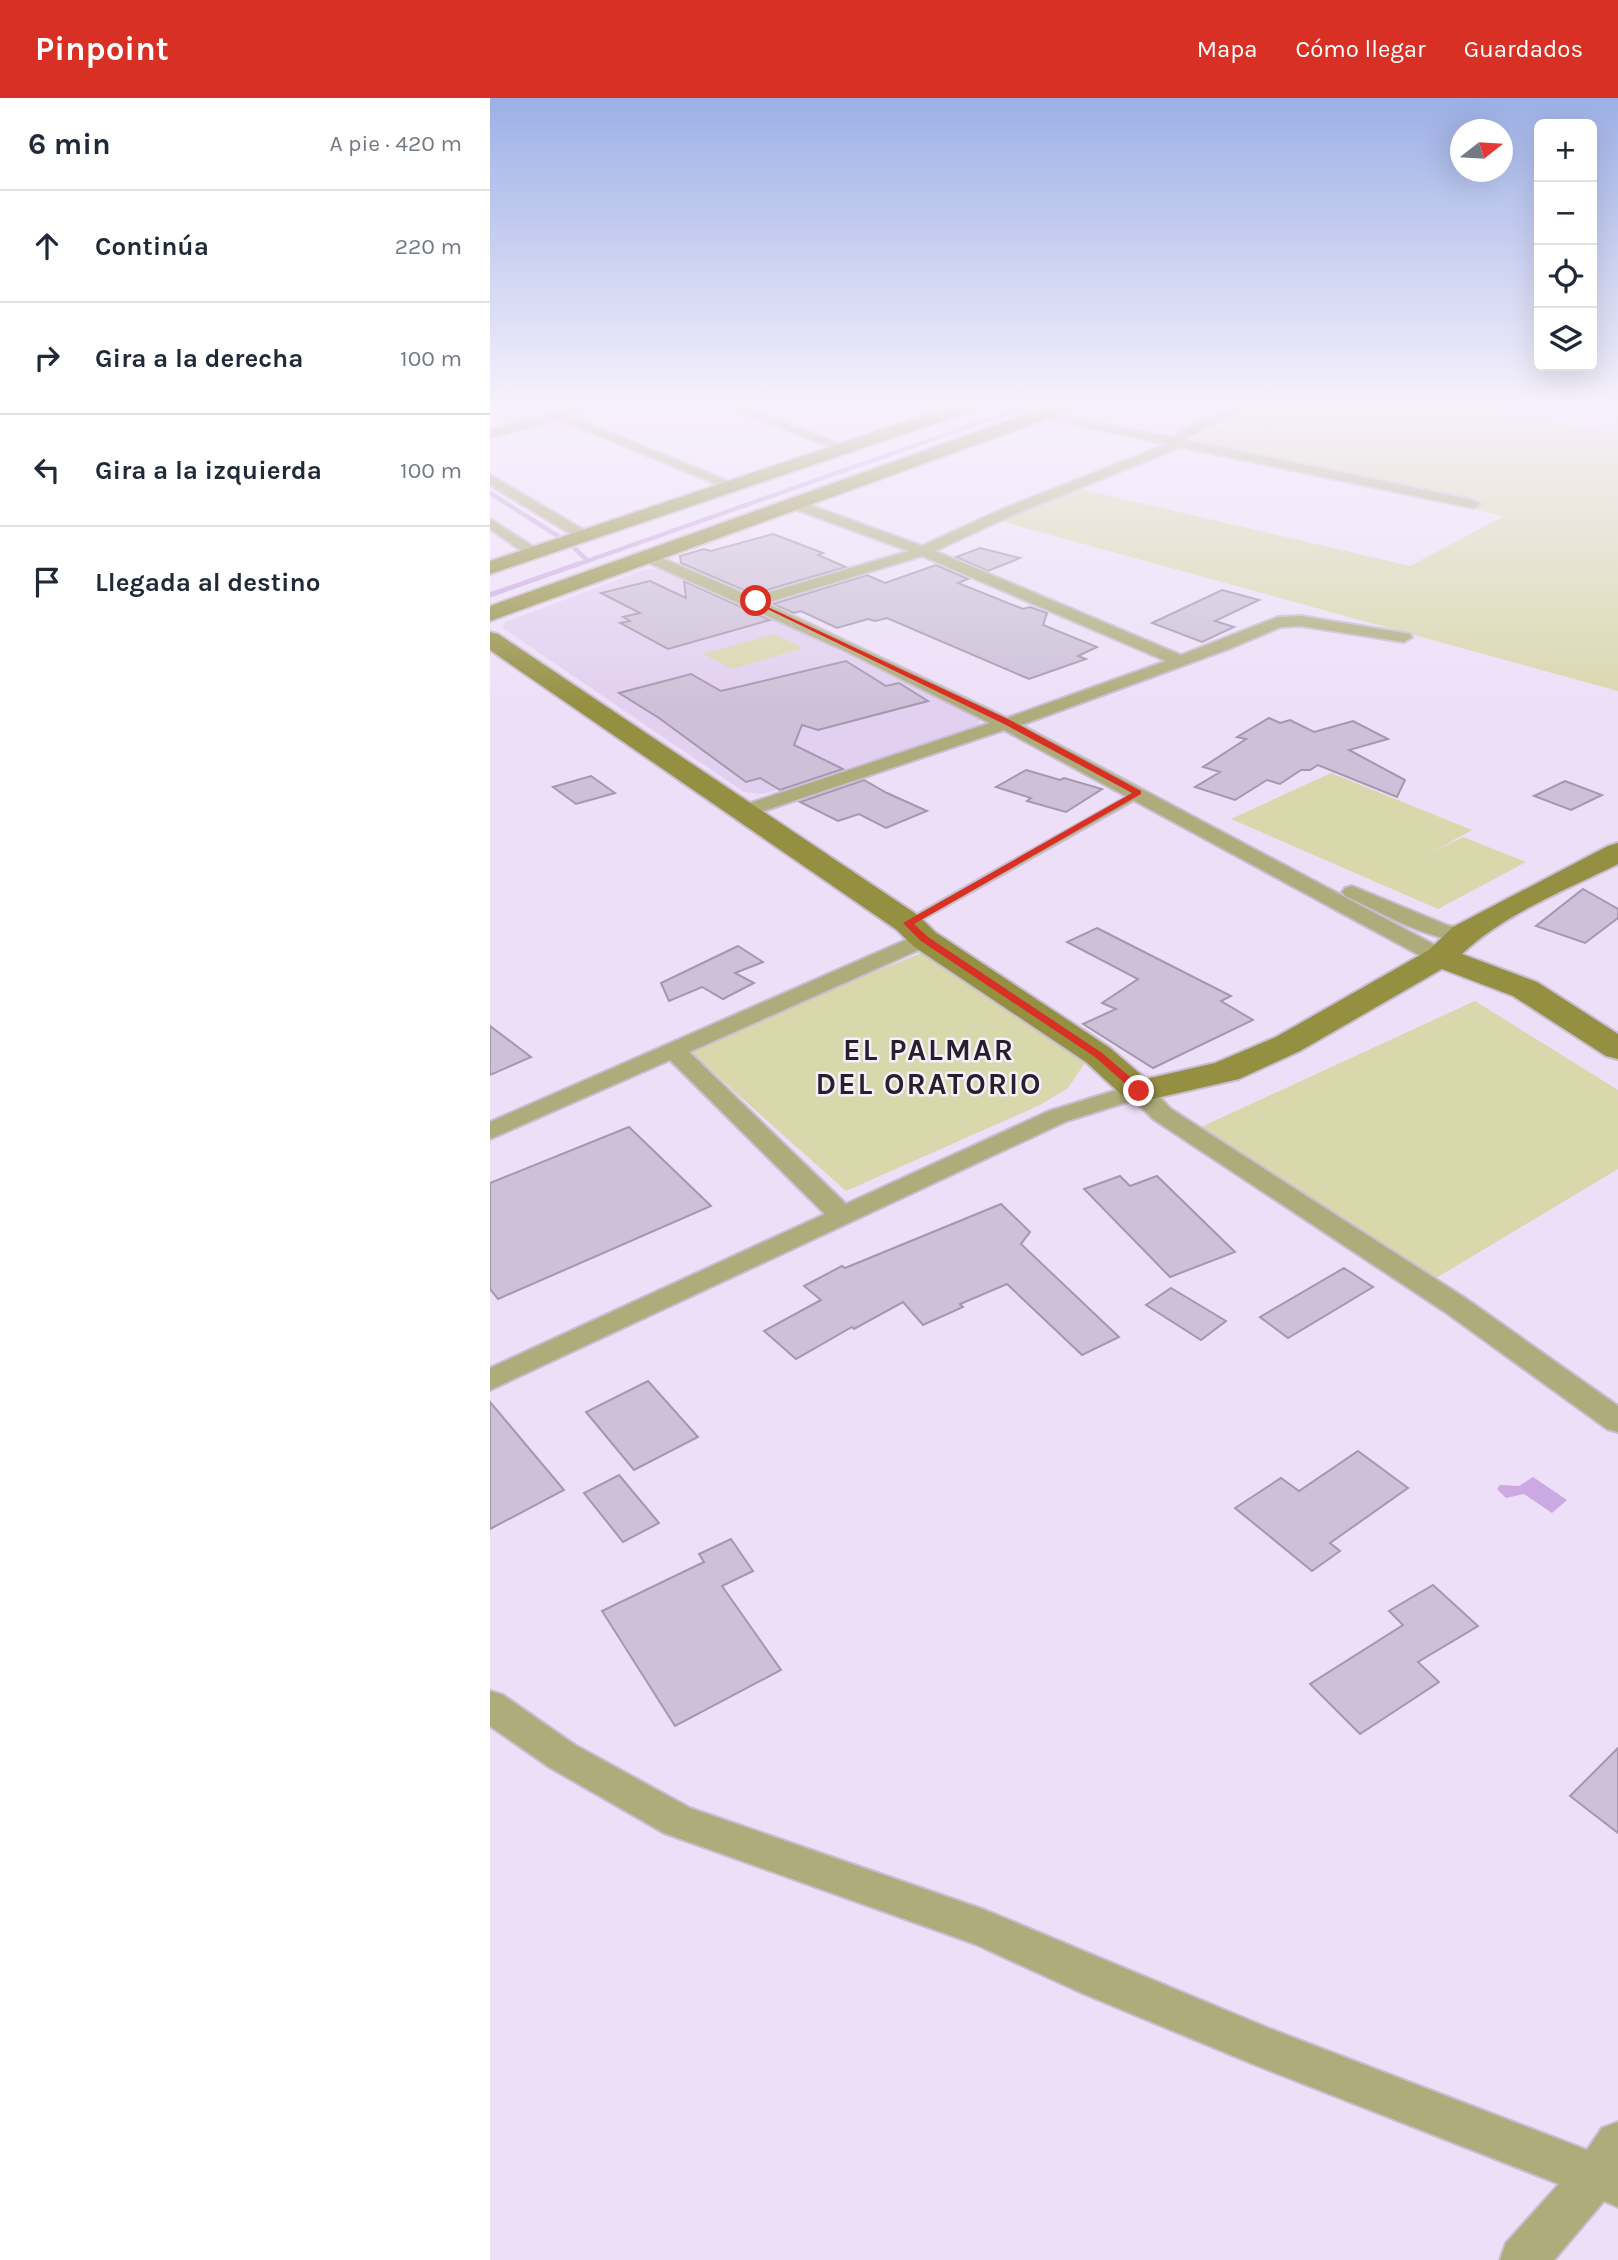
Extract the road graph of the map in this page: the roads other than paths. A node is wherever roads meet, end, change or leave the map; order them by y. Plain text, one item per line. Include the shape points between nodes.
1 (534, 506) edge
2 (674, 506) edge
3 (784, 506) edge
4 (800, 506) edge
5 (1023, 506) edge
6 (490, 523) edge
7 (584, 536) junction
8 (923, 551) junction
9 (534, 553) junction
10 (645, 556) junction
11 (490, 568) edge
12 (756, 601) junction
13 (490, 614) edge
14 (1404, 637) dead end
15 (490, 639) edge
16 (1180, 661) junction
17 (1009, 723) junction
18 (1139, 793) junction
19 (742, 812) junction
20 (1206, 830) junction
21 (1618, 852) edge
22 (916, 931) junction
23 (1452, 945) junction
24 (1618, 1049) edge
25 (674, 1051) junction
26 (1139, 1091) junction
27 (490, 1131) edge
28 (841, 1215) junction
29 (490, 1380) edge
30 (1618, 1421) edge
31 (490, 1706) edge
32 (1611, 2168) edge
33 (1523, 2260) edge

1 - 7 street
2 - 7 main road
3 - 10 main road
4 - 8 street
5 - 8 street
6 - 9 street
7 - 9 main road
8 - 12 street
8 - 16 street
9 - 11 main road
10 - 12 street
10 - 13 main road
12 - 17 street
14 - 16 street via 1301,621 1278,622
15 - 19 main road
16 - 17 street
17 - 18 street
17 - 19 street
18 - 20 street
18 - 22 lane
19 - 22 main road
20 - 23 street
20 - 23 street via 1445,932
21 - 23 main road
22 - 25 street
22 - 26 main road via 1098,1055
23 - 24 main road
23 - 26 main road via 1288,1044 1226,1071
25 - 27 street
25 - 28 street
26 - 28 street via 1058,1116
26 - 30 street via 1162,1114 1455,1305
28 - 29 street
31 - 32 street via 562,1756 678,1821 985,1929 1268,2049
32 - 33 street

